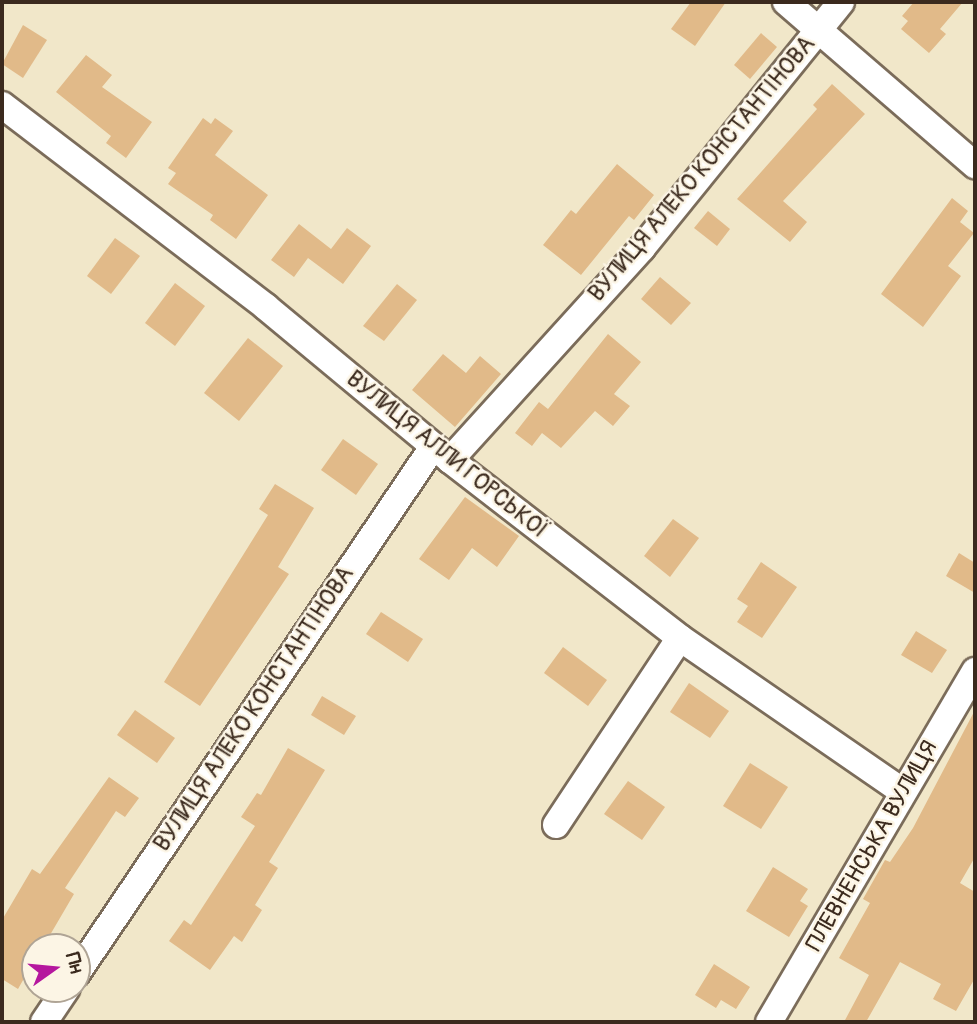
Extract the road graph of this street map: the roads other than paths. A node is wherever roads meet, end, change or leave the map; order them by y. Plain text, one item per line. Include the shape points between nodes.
1 (786, 2) edge
2 (841, 2) edge
3 (818, 28) junction
4 (2, 105) edge
5 (975, 165) edge
6 (442, 453) junction
7 (680, 638) junction
8 (975, 671) edge
9 (902, 791) junction
10 (556, 825) dead end
11 (91, 953) edge
12 (57, 1003) edge
13 (44, 1022) edge
14 (769, 1022) edge

1 - 3 street
2 - 3 street, ВУЛИЦЯ АЛЕКО КОНСТАНТІНОВА
3 - 5 street
3 - 6 street, ВУЛИЦЯ АЛЕКО КОНСТАНТІНОВА via 642,248
4 - 6 street, ВУЛИЦЯ АЛЛИ ГОРСЬКОЇ via 256,299
6 - 7 street, ВУЛИЦЯ АЛЛИ ГОРСЬКОЇ
6 - 11 street, ВУЛИЦЯ АЛЕКО КОНСТАНТІНОВА
7 - 9 street, ВУЛИЦЯ АЛЛИ ГОРСЬКОЇ
7 - 10 street
8 - 9 street, ПЛЕВНЕНСЬКА ВУЛИЦЯ
9 - 14 street, ПЛЕВНЕНСЬКА ВУЛИЦЯ
12 - 13 street

